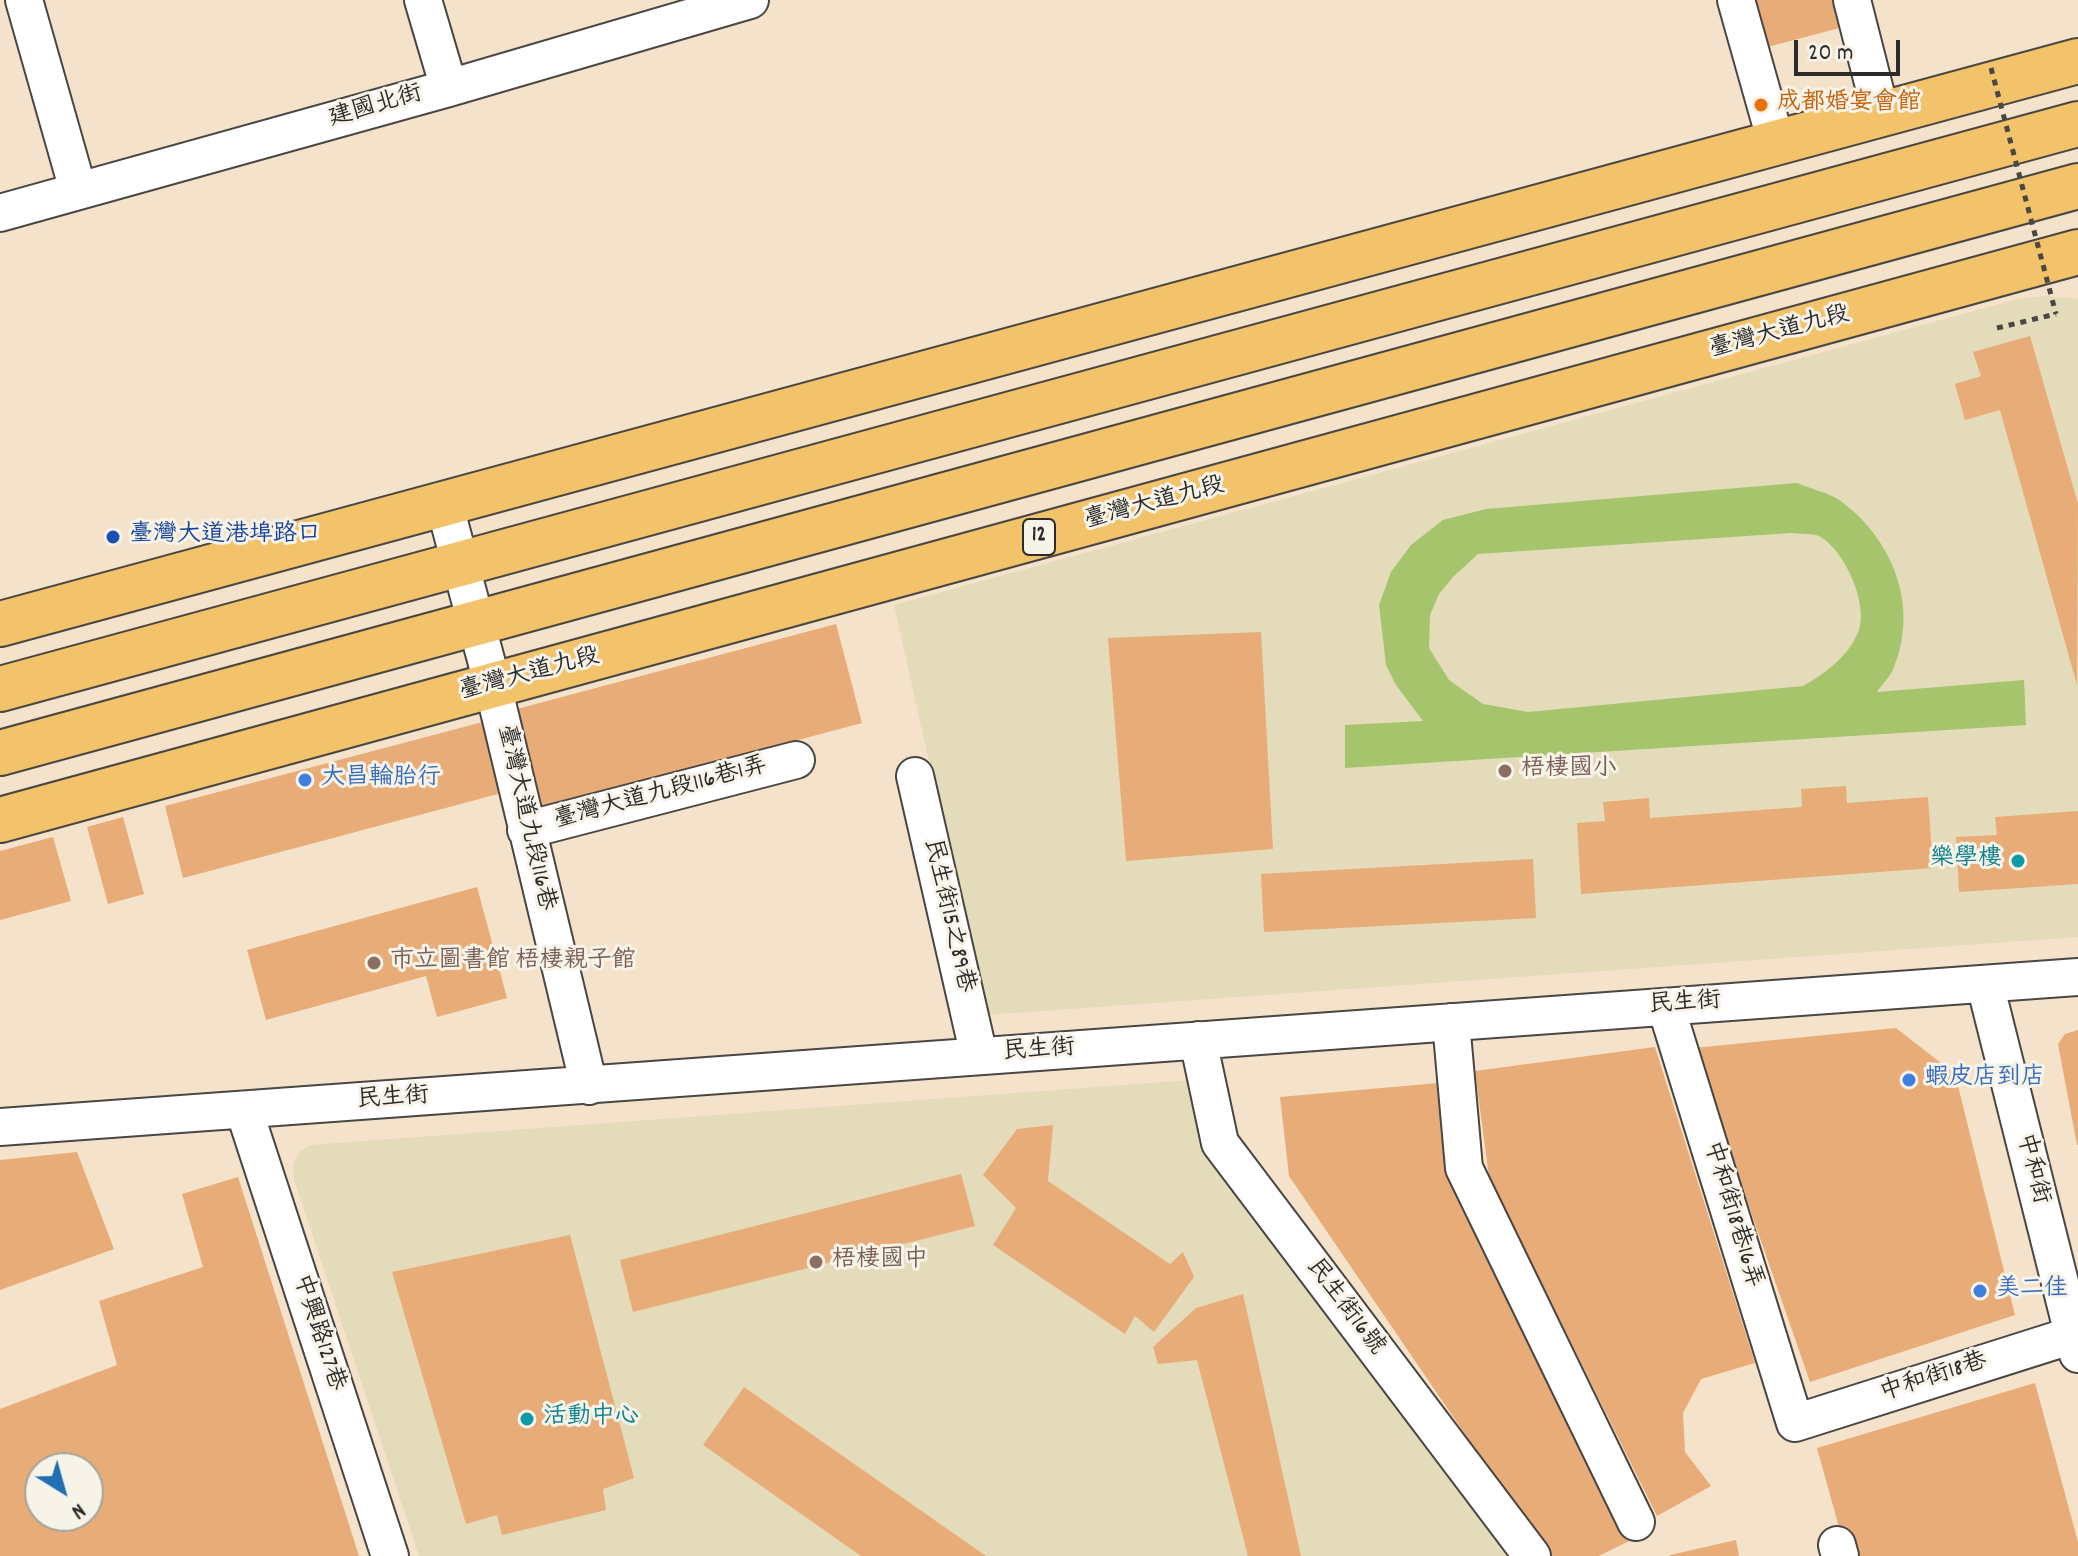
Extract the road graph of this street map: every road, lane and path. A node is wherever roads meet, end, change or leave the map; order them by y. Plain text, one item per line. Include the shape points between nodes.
1 (24, 0) edge
2 (423, 0) edge
3 (750, 0) edge
4 (1736, 0) edge
5 (1852, 0) edge
6 (2078, 61) edge
7 (1991, 68) dead end
8 (449, 88) junction
9 (1881, 114) junction
10 (2078, 124) edge
11 (1776, 142) junction
12 (2078, 186) edge
13 (78, 190) junction
14 (0, 213) edge
15 (2078, 252) edge
16 (1997, 328) dead end
17 (444, 503) junction
18 (461, 564) junction
19 (476, 623) junction
20 (0, 624) edge
21 (493, 686) junction
22 (0, 689) edge
23 (0, 753) edge
24 (796, 760) dead end
25 (915, 776) dead end
26 (0, 820) edge
27 (526, 830) junction
28 (2078, 977) edge
29 (1985, 984) junction
30 (1666, 1007) junction
31 (1451, 1022) junction
32 (1198, 1040) junction
33 (979, 1056) junction
34 (589, 1086) junction
35 (244, 1110) junction
36 (0, 1127) edge
37 (2076, 1344) edge
38 (1795, 1423) joint
39 (1636, 1522) dead end
40 (390, 1556) edge
41 (1532, 1556) edge

1 - 13 street
2 - 8 street
3 - 8 street, 建國北街
4 - 11 street
5 - 9 street
6 - 9 main road
7 - 16 path, bridge via 2056,314
8 - 13 street, 建國北街
9 - 11 main road
10 - 18 main road
11 - 17 main road
12 - 19 main road
13 - 14 street, 建國北街
15 - 21 main road, 臺灣大道九段 / 12
17 - 18 street, 臺灣大道九段116巷
17 - 20 main road
18 - 19 street, 臺灣大道九段116巷
18 - 22 main road
19 - 21 street, 臺灣大道九段116巷
19 - 23 main road
21 - 26 main road, 臺灣大道九段 / 12
21 - 27 street, 臺灣大道九段116巷
24 - 27 street, 臺灣大道九段116巷1弄
25 - 33 street, 民生街15之89巷
27 - 34 street, 臺灣大道九段116巷
28 - 29 street, 民生街
29 - 30 street, 民生街
29 - 37 street, 中和街
30 - 31 street, 民生街
30 - 38 street, 中和街18巷16弄
31 - 32 street, 民生街
31 - 39 street via 1464,1168
32 - 33 street, 民生街
32 - 41 street, 民生街16號 via 1220,1143
33 - 34 street, 民生街
34 - 35 street, 民生街
35 - 36 street, 民生街
35 - 40 street, 中興路127巷
37 - 38 street, 中和街18巷

